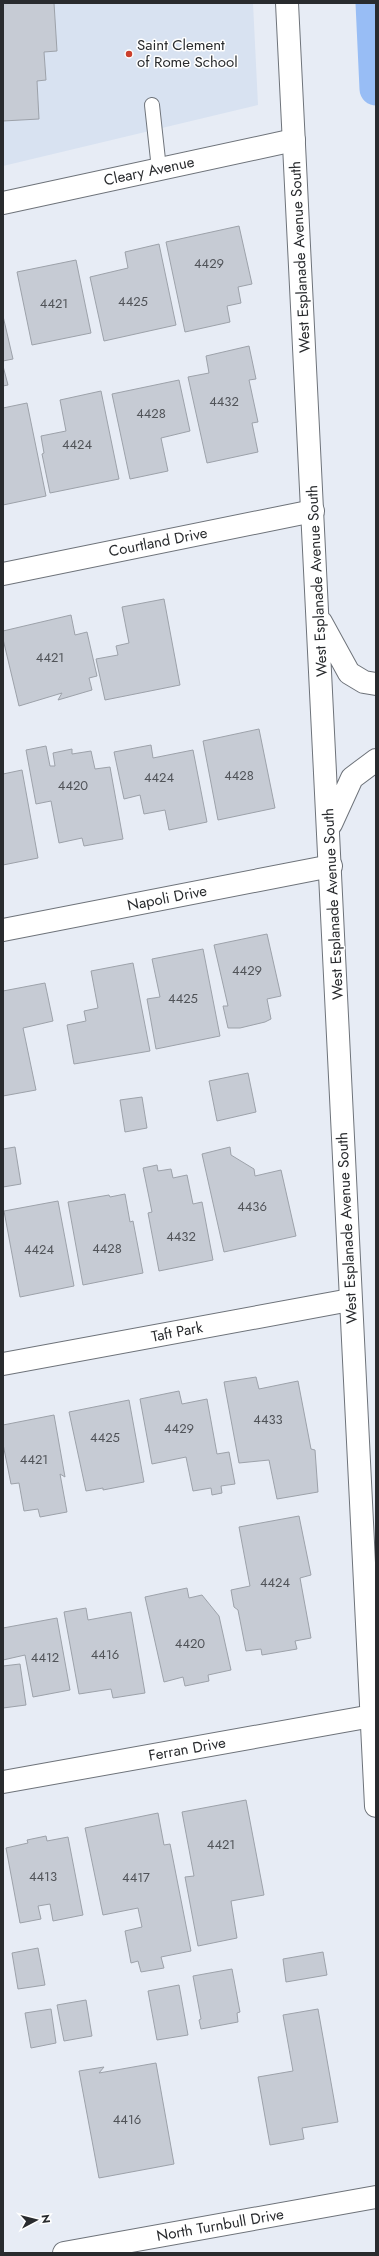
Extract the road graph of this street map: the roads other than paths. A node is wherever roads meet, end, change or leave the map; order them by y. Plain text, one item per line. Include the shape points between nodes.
1 (288, 3) edge
2 (152, 105) dead end
3 (294, 140) junction
4 (159, 169) junction
5 (3, 203) edge
6 (313, 512) junction
7 (3, 574) edge
8 (319, 618) junction
9 (376, 684) edge
10 (376, 760) edge
11 (329, 828) junction
12 (331, 866) junction
13 (3, 930) edge
14 (350, 1300) junction
15 (3, 1364) edge
16 (372, 1716) junction
17 (3, 1782) edge
18 (376, 1806) edge
19 (376, 2197) edge
20 (64, 2253) edge

1 - 3 street, West Esplanade Avenue South
2 - 4 lane
3 - 4 street, Cleary Avenue
3 - 6 street, West Esplanade Avenue South
4 - 5 street, Cleary Avenue
6 - 7 street, Courtland Drive
6 - 8 street, West Esplanade Avenue South
8 - 9 street via 349,673 364,682
8 - 11 street, West Esplanade Avenue South
10 - 11 street via 352,778
11 - 12 street, West Esplanade Avenue South
12 - 13 street, Napoli Drive
12 - 14 street, West Esplanade Avenue South
14 - 15 street, Taft Park
14 - 16 street, West Esplanade Avenue South
16 - 17 street, Ferran Drive
16 - 18 street, West Esplanade Avenue South
19 - 20 street, North Turnbull Drive

